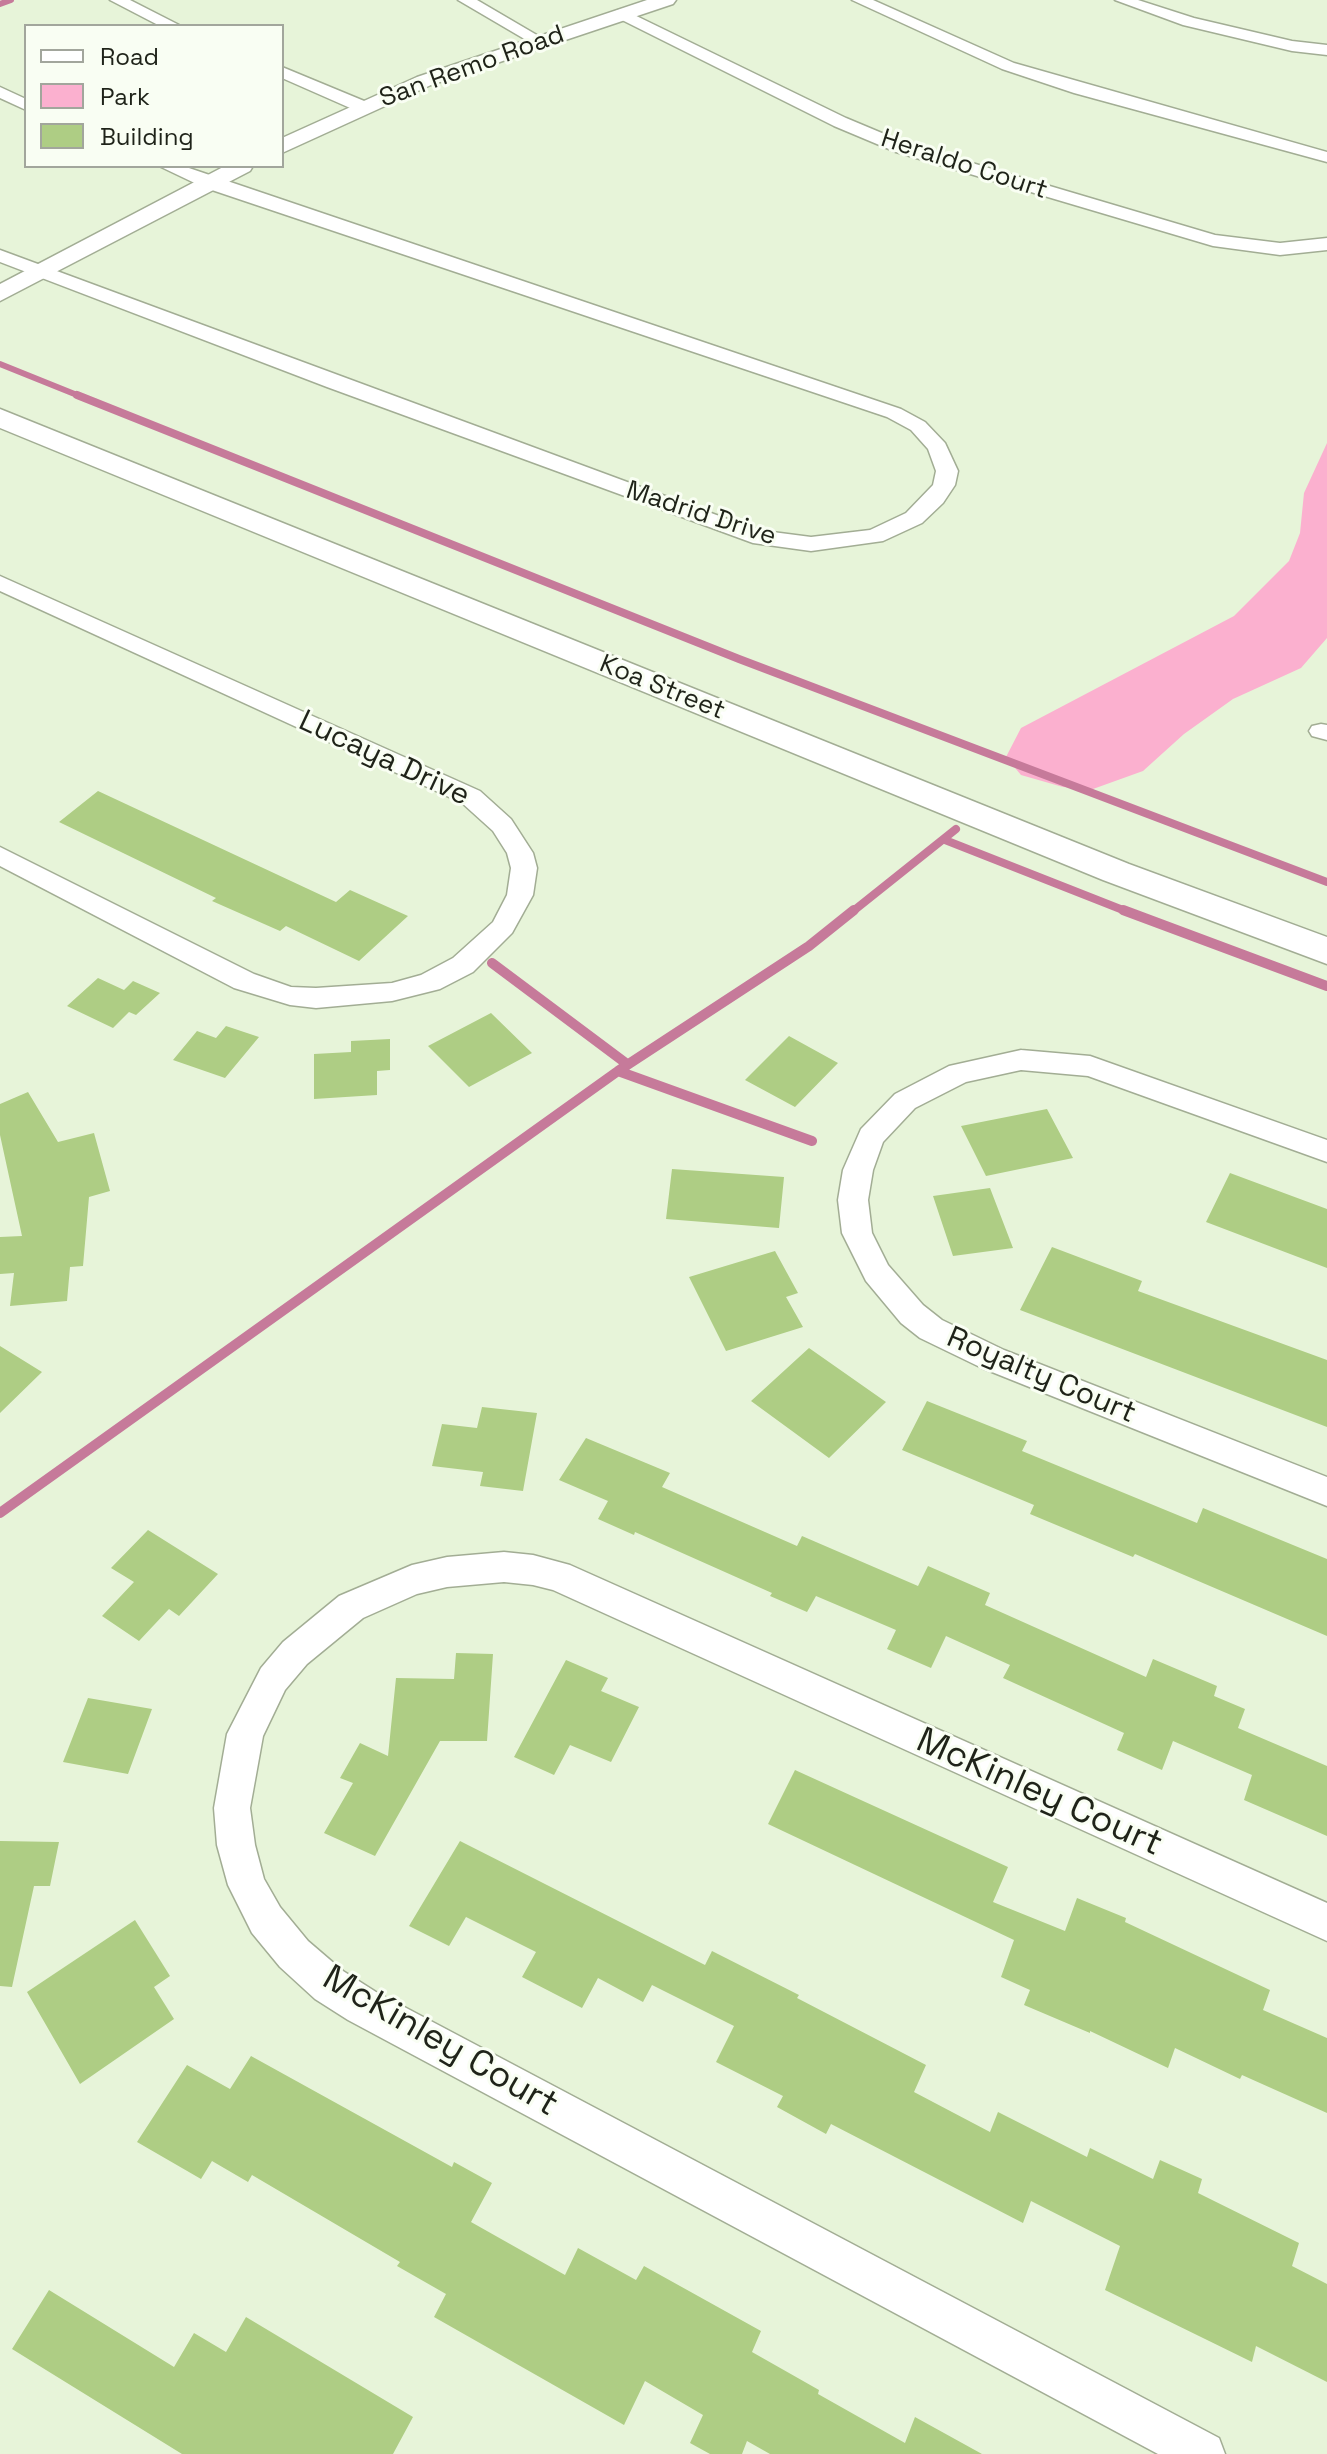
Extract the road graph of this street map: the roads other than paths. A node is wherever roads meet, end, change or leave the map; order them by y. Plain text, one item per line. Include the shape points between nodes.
1 (118, 0) edge
2 (466, 0) edge
3 (666, 0) edge
4 (860, 0) edge
5 (1123, 0) edge
6 (622, 14) junction
7 (169, 24) edge
8 (539, 41) junction
9 (1327, 50) edge
10 (284, 73) edge
11 (0, 92) edge
12 (24, 104) edge
13 (363, 107) junction
14 (284, 145) edge
15 (1327, 157) edge
16 (173, 168) edge
17 (238, 168) edge
18 (209, 183) junction
19 (1327, 244) edge
20 (0, 256) edge
21 (40, 273) junction
22 (0, 294) edge
23 (0, 418) edge
24 (0, 583) edge
25 (0, 855) edge
26 (1327, 951) edge
27 (1327, 1151) edge
28 (1327, 1492) edge
29 (1327, 1922) edge
30 (1203, 2454) edge

1 - 7 street
2 - 8 street
3 - 6 street, San Remo Road
4 - 15 street via 1008,66
5 - 9 street via 1189,22
6 - 8 street, San Remo Road
6 - 19 street, Heraldo Court via 902,148 1213,240 1280,249
8 - 13 street, San Remo Road
10 - 13 street
11 - 12 street
13 - 14 street, San Remo Road
16 - 18 street
17 - 18 street
18 - 21 street
18 - 21 street, Madrid Drive via 894,413 918,426 938,447 947,471 944,485 914,518 875,536 811,544 753,536
20 - 21 street
21 - 22 street
23 - 26 main road, Koa Street via 1071,854
24 - 25 street, Lucaya Drive via 471,797 507,832 524,868 520,895 503,927 463,965 430,982 392,992 316,998 290,996 244,981
27 - 28 street, Royalty Court via 1090,1066 1021,1060 959,1073 905,1101 871,1137 853,1200 857,1233 877,1273 931,1329 993,1359
29 - 30 street, McKinley Court via 558,1576 533,1570 447,1572 412,1580 351,1607 295,1653 273,1679 245,1734 238,1762 232,1808 247,1885 266,1920 329,1985

